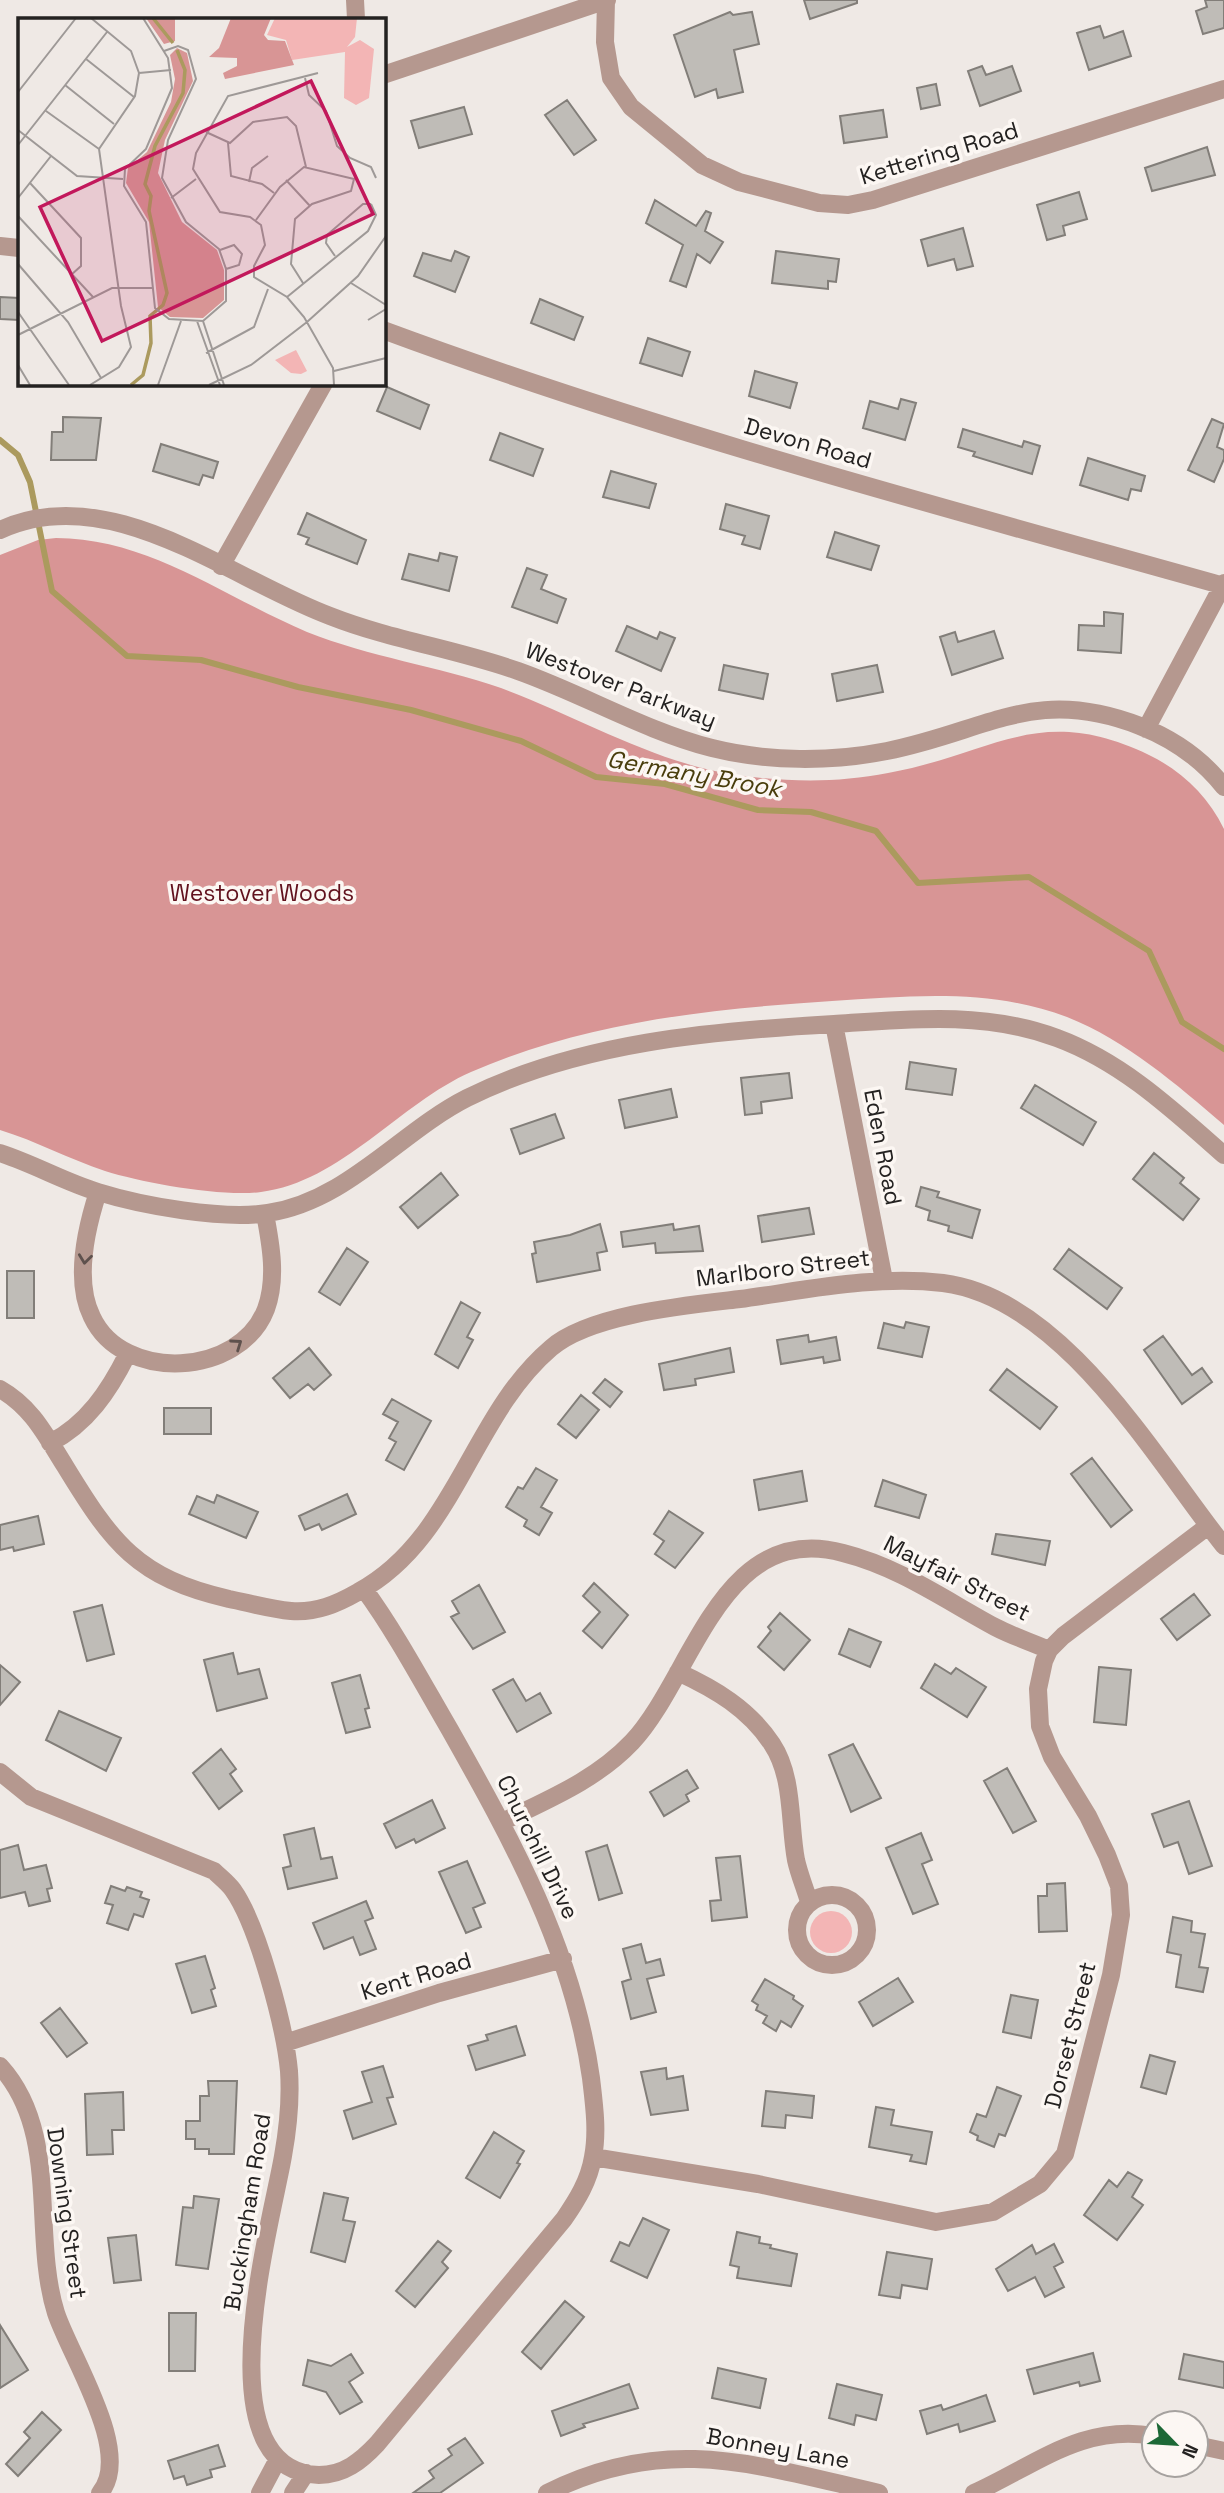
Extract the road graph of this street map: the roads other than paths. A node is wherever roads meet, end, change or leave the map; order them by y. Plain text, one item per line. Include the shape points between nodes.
1 (355, 0) edge
2 (606, 0) edge
3 (356, 18) edge
4 (385, 74) edge
5 (1224, 89) edge
6 (0, 246) edge
7 (18, 248) edge
8 (385, 331) edge
9 (323, 385) edge
10 (5, 528) edge
11 (221, 566) junction
12 (1224, 585) edge
13 (1146, 729) junction
14 (1224, 787) edge
15 (834, 1024) junction
16 (0, 1153) edge
17 (1224, 1155) edge
18 (98, 1192) junction
19 (265, 1214) junction
20 (884, 1280) junction
21 (127, 1355) junction
22 (0, 1389) edge
23 (50, 1443) junction
24 (1208, 1526) junction
25 (1224, 1546) edge
26 (364, 1588) junction
27 (1049, 1650) junction
28 (678, 1672) junction
29 (0, 1772) edge
30 (502, 1822) junction
31 (809, 1902) junction
32 (563, 1959) junction
33 (285, 2043) junction
34 (0, 2066) edge
35 (593, 2157) junction
36 (1140, 2433) edge
37 (292, 2467) junction
38 (103, 2492) edge
39 (260, 2493) edge
40 (293, 2493) edge
41 (547, 2493) edge
42 (879, 2493) edge
43 (974, 2493) edge

1 - 3 street
2 - 4 street
2 - 5 street, Kettering Road via 605,42 611,78 631,107 702,165 739,182 819,203 848,205 873,200
6 - 7 street
8 - 12 street, Devon Road via 672,430
9 - 11 street
10 - 11 street, Westover Parkway via 54,516 104,519 152,533
11 - 13 street, Westover Parkway via 350,624 502,665 687,740 736,752 798,758 857,756 1051,708 1092,711
12 - 13 street
13 - 14 street, Westover Parkway via 1186,750
15 - 17 street via 963,1019 1015,1025 1060,1038 1138,1083
15 - 19 street via 716,1034 618,1048 565,1062 466,1099 342,1183 295,1207
15 - 20 street, Eden Road
16 - 18 street
18 - 19 street via 219,1214
18 -> 21 street via 83,1286 98,1328
21 -> 19 street via 157,1363 191,1361 228,1351 253,1331 266,1308 272,1277
20 - 24 street, Marlboro Street via 946,1283 973,1290 1010,1308 1058,1341 1089,1370
20 - 26 street, Marlboro Street via 627,1316 553,1346 514,1389 421,1541
21 - 23 street via 88,1415
22 - 23 street via 28,1409
23 - 26 street via 108,1534 149,1570 172,1583 293,1611 338,1603
24 - 25 street, Marlboro Street
24 - 27 street
26 - 30 street, Churchill Drive
27 - 28 street, Mayfair Street via 999,1629 892,1568 815,1549 787,1552 758,1564 719,1602
27 - 35 street, Dorset Street via 1038,1689 1040,1726 1052,1757 1107,1855 1119,1886 1121,1915 1111,1975 1065,2154 1040,2184 993,2212 936,2222 758,2184
28 - 30 street, Mayfair Street via 654,1717 613,1761 583,1783
28 - 31 street via 738,1705 772,1744 781,1765 796,1861
29 - 33 street, Buckingham Road via 31,1797 214,1871 232,1888 254,1936
30 - 32 street, Churchill Drive
31 - 31 street via 832,1894 855,1902 867,1923 867,1936 855,1957 823,1964 804,1952 796,1931
32 - 33 street, Kent Road
32 - 35 street, Churchill Drive via 578,2003 589,2068 595,2120
33 - 37 street, Buckingham Road via 288,2124 254,2314 251,2363 258,2422
34 - 38 street, Downing Street via 23,2102 34,2136 47,2277 56,2312 107,2435 111,2466
35 - 37 street, Churchill Drive via 583,2188 564,2219 377,2444 332,2474
36 - 43 street via 1099,2435 1064,2446
37 - 39 street
37 - 40 street
41 - 42 street, Bonney Lane via 579,2477 670,2457 769,2468

